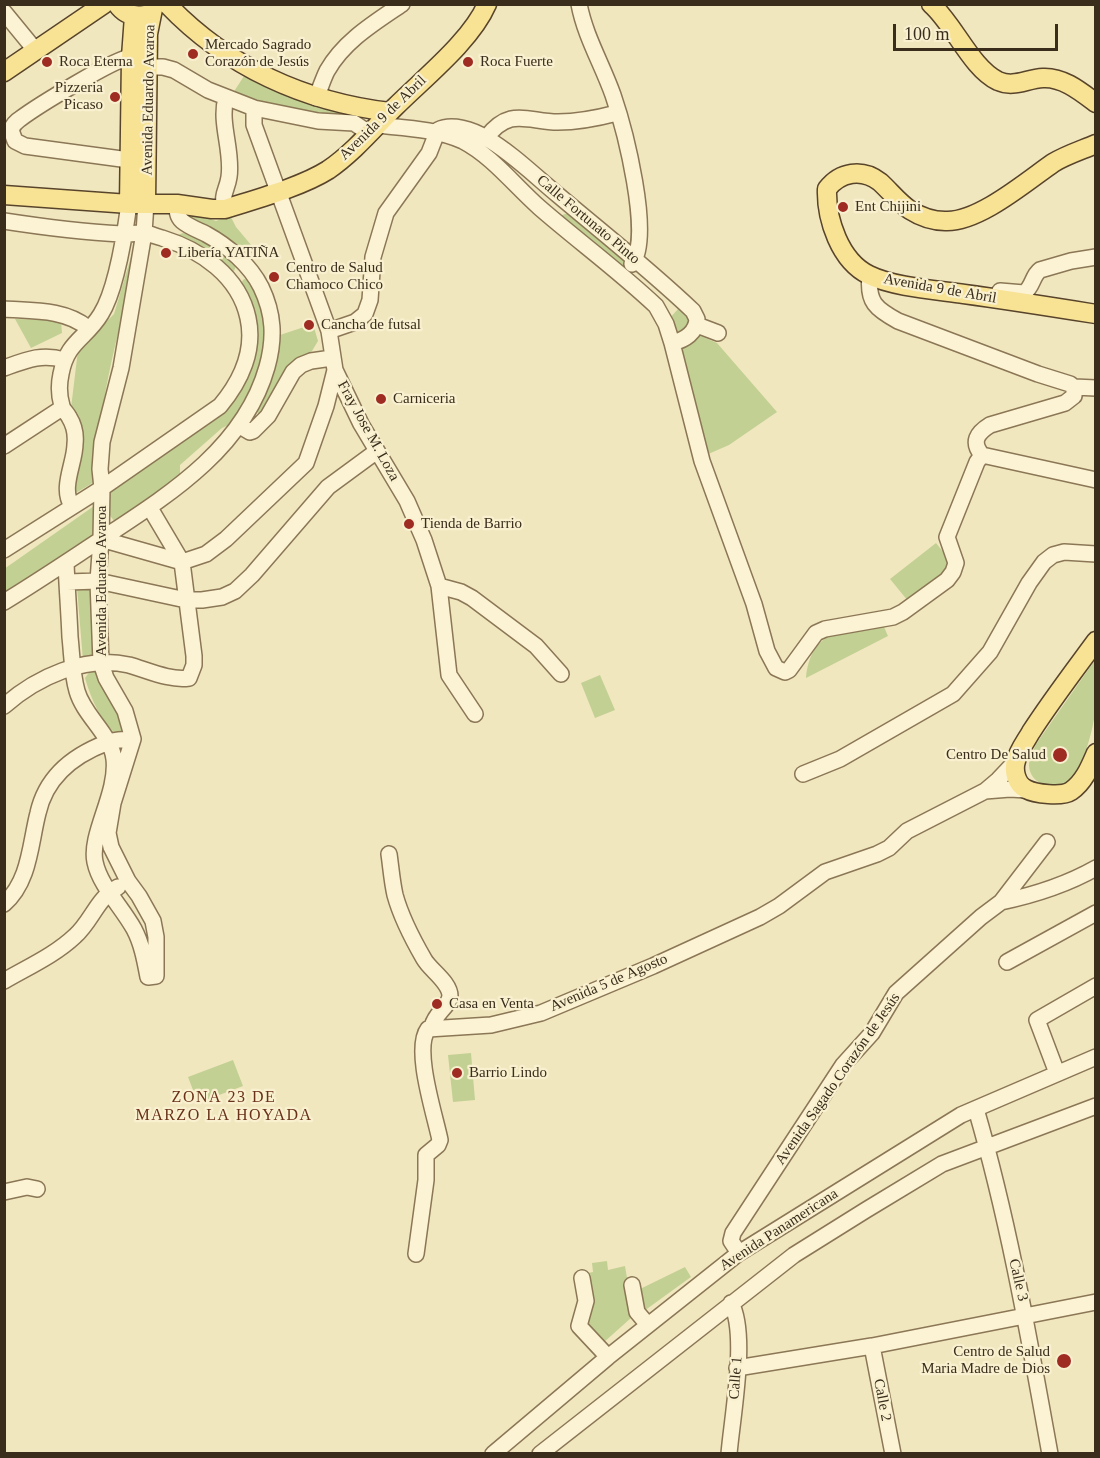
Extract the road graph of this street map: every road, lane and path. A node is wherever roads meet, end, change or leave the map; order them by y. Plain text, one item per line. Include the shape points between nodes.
1 (104, 4) edge
2 (117, 4) edge
3 (402, 4) edge
4 (487, 4) edge
5 (579, 4) edge
6 (931, 4) edge
7 (159, 6) edge
8 (4, 12) edge
9 (134, 16) junction
10 (36, 51) junction
11 (131, 57) junction
12 (147, 67) junction
13 (4, 72) edge
14 (226, 98) junction
15 (316, 98) junction
16 (1095, 103) edge
17 (254, 108) junction
18 (617, 113) junction
19 (379, 123) junction
20 (436, 133) junction
21 (486, 138) junction
22 (1095, 144) edge
23 (505, 152) junction
24 (129, 160) junction
25 (494, 164) junction
26 (278, 191) junction
27 (555, 193) junction
28 (4, 195) edge
29 (138, 203) junction
30 (177, 204) junction
31 (225, 209) junction
32 (542, 209) junction
33 (4, 221) edge
34 (144, 233) junction
35 (124, 234) junction
36 (1095, 257) edge
37 (635, 260) junction
38 (248, 267) junction
39 (623, 276) junction
40 (870, 276) junction
41 (231, 280) junction
42 (944, 291) junction
43 (4, 309) edge
44 (1095, 314) edge
45 (697, 325) junction
46 (88, 328) junction
47 (329, 331) junction
48 (718, 333) dead end
49 (672, 344) junction
50 (64, 360) junction
51 (333, 364) junction
52 (4, 368) edge
53 (1074, 387) junction
54 (1095, 388) edge
55 (62, 408) junction
56 (240, 426) junction
57 (4, 446) edge
58 (377, 451) junction
59 (982, 455) junction
60 (1095, 480) edge
61 (102, 488) junction
62 (72, 506) junction
63 (150, 508) junction
64 (102, 539) junction
65 (4, 550) edge
66 (1095, 554) edge
67 (182, 562) junction
68 (66, 563) junction
69 (98, 581) junction
70 (67, 582) junction
71 (439, 586) junction
72 (186, 600) junction
73 (4, 602) edge
74 (1095, 641) edge
75 (101, 663) junction
76 (72, 668) junction
77 (561, 674) dead end
78 (4, 706) edge
79 (475, 714) dead end
80 (133, 739) junction
81 (107, 742) junction
82 (1095, 753) edge
83 (1016, 761) junction
84 (803, 774) dead end
85 (1026, 790) junction
86 (985, 791) junction
87 (1047, 842) dead end
88 (389, 854) dead end
89 (1095, 868) edge
90 (128, 881) junction
91 (110, 891) junction
92 (1001, 902) junction
93 (4, 904) edge
94 (1095, 913) edge
95 (1007, 962) dead end
96 (4, 981) edge
97 (1095, 986) edge
98 (432, 1028) junction
99 (1095, 1057) edge
100 (1057, 1073) junction
101 (1095, 1106) edge
102 (976, 1108) junction
103 (987, 1147) junction
104 (37, 1188) dead end
105 (4, 1192) edge
106 (739, 1253) junction
107 (416, 1254) dead end
108 (582, 1278) dead end
109 (632, 1285) dead end
110 (1095, 1302) edge
111 (731, 1303) junction
112 (1026, 1314) junction
113 (648, 1325) junction
114 (872, 1346) junction
115 (608, 1357) junction
116 (737, 1368) junction
117 (494, 1454) edge
118 (540, 1454) edge
119 (729, 1454) edge
120 (893, 1454) edge
121 (1050, 1454) edge

1 - 10 main road
2 - 9 main road
3 - 15 street via 358,34 342,51 327,70
4 - 19 main road, Avenida 9 de Abril via 474,28
5 - 18 street
6 - 16 main road via 994,79 1014,85 1053,79 1073,86
7 - 9 main road
7 - 12 main road, Avenida Eduardo Avaroa via 149,24
7 - 15 main road, Calle Fortunato Pinto via 243,64
8 - 10 street
9 - 11 main road, Avenida Eduardo Avaroa
10 - 13 main road
11 - 24 main road, Avenida Eduardo Avaroa
11 - 24 street via 66,90 19,120 11,130 15,141 25,146
12 - 14 street via 174,70
12 - 29 main road, Avenida Eduardo Avaroa
14 - 17 street
14 - 31 street via 229,178 222,198
15 - 19 main road, Calle Fortunato Pinto via 362,109
17 - 19 street via 318,121
17 - 26 street, Fray Jose M. Loza via 254,124
18 - 21 street via 556,122 522,116 504,122
18 - 37 street via 631,161 636,201 639,234
19 - 20 street, Calle Fortunato Pinto
19 - 26 main road, Avenida 9 de Abril via 328,170
20 - 21 street, Calle Fortunato Pinto via 441,128 456,127
20 - 25 street, Calle Fortunato Pinto via 465,142
20 - 47 street via 429,153 386,213 365,314
21 - 23 street, Calle Fortunato Pinto
22 - 40 main road, Avenida 9 de Abril via 1055,162 1012,194 969,216 947,222 909,209 878,181 862,174 841,176 827,189 827,209 846,252
23 - 25 street
23 - 27 street, Calle Fortunato Pinto
24 - 29 main road, Avenida Eduardo Avaroa
25 - 32 street, Calle Fortunato Pinto
26 - 31 main road, Avenida 9 de Abril
26 - 47 street, Fray Jose M. Loza
27 - 32 street
27 - 37 street, Calle Fortunato Pinto
28 - 29 main road, Avenida 9 de Abril
29 - 30 main road, Avenida 9 de Abril
29 - 34 street, Avenida Eduardo Avaroa
29 - 35 street, Avenida Eduardo Avaroa
30 - 31 main road, Avenida 9 de Abril
30 - 38 street via 182,221 218,242
32 - 39 street, Calle Fortunato Pinto
33 - 35 street
34 - 35 street
34 - 41 street via 196,252
34 - 61 street, Avenida Eduardo Avaroa via 121,368 102,442
35 - 46 street, Avenida Eduardo Avaroa via 102,312
36 - 42 street via 1040,270 1024,293 959,287
37 - 39 street
37 - 45 street, Calle Fortunato Pinto via 693,311
38 - 41 street
38 - 56 street via 269,303 273,334 264,379
39 - 49 street, Calle Fortunato Pinto via 656,306
40 - 42 main road, Avenida 9 de Abril
40 - 53 street via 868,293 885,314
41 - 61 street via 246,308 250,326 246,360 232,392 220,406
42 - 44 main road, Avenida 9 de Abril
43 - 46 street via 62,314
45 - 48 street
45 - 49 street via 692,333
46 - 50 street, Avenida Eduardo Avaroa
47 - 51 street, Fray Jose M. Loza
49 - 59 street, Calle Fortunato Pinto via 702,461 767,651 776,668 785,672 816,633 893,617 947,580 956,563 947,537
50 - 52 street via 33,357
50 - 55 street, Avenida Eduardo Avaroa via 60,377
51 - 56 street via 311,361 301,365 253,432
51 - 58 street, Fray Jose M. Loza
51 - 67 street via 326,406 306,463 226,539 206,554
53 - 54 street
53 - 59 street via 1074,396 1065,403 990,425 980,432 976,446
55 - 57 street
55 - 62 street, Avenida Eduardo Avaroa via 75,431 67,493
56 - 63 street via 196,472
58 - 71 street, Fray Jose M. Loza via 407,501
58 - 72 street via 328,487 270,556 234,591 212,600
59 - 60 street
61 - 62 street
61 - 64 street, Avenida Eduardo Avaroa
62 - 65 street
63 - 64 street
63 - 67 street
64 - 67 street
64 - 68 street
64 - 69 street, Avenida Eduardo Avaroa
66 - 84 street via 1064,552 1044,562 990,652 953,694 840,759
67 - 72 street
68 - 70 street, Avenida Eduardo Avaroa
68 - 73 street
69 - 70 street
69 - 72 street
69 - 75 street, Avenida Eduardo Avaroa
70 - 76 street, Avenida Eduardo Avaroa
71 - 77 street via 472,598 536,646
71 - 79 street, Fray Jose M. Loza via 448,675
72 - 75 street via 194,656 189,678 114,662
74 - 83 main road via 1046,709
75 - 76 street
75 - 80 street, Avenida Eduardo Avaroa via 125,711
76 - 78 street via 43,680
76 - 81 street, Avenida Eduardo Avaroa via 84,709
80 - 81 street
80 - 90 street, Avenida Eduardo Avaroa via 108,832
81 - 91 street, Avenida Eduardo Avaroa via 114,755 115,769 94,851 95,862
81 - 93 street via 71,760 50,782 38,813 25,871
82 - 85 main road via 1089,769 1069,792 1055,795
83 - 85 main road via 1015,775
83 - 86 street, Avenida 5 de Agosto
85 - 86 street, Avenida 5 de Agosto
86 - 98 street, Avenida 5 de Agosto via 907,831 889,848 825,872 760,917 653,966 507,1023
87 - 92 street, Avenida Sagado Corazón de Jesús
88 - 98 street via 395,895 404,917 425,962 450,994
89 - 92 street via 1060,885
90 - 91 street
90 - 91 street, Avenida Eduardo Avaroa via 153,921 156,976 148,977 134,930
91 - 96 street via 78,934
92 - 106 street, Avenida Sagado Corazón de Jesús via 896,993 872,1034 843,1065 733,1233 731,1241
94 - 95 street
97 - 100 street via 1037,1020
98 - 107 street via 424,1036 422,1048 440,1140 426,1155
99 - 100 street, Avenida Panamericana
100 - 102 street, Avenida Panamericana
101 - 103 street, Avenida Panamericana
102 - 103 street, Calle 3
102 - 106 street, Avenida Panamericana
103 - 111 street, Avenida Panamericana via 942,1164 866,1210 794,1255
103 - 112 street, Calle 3
104 - 105 street
106 - 113 street, Avenida Panamericana
108 - 115 street via 586,1301 579,1326
109 - 113 street via 637,1312
110 - 112 street
111 - 116 street, Calle 1 via 737,1318
111 - 118 street, Avenida Panamericana
112 - 114 street
112 - 121 street, Calle 3
113 - 115 street, Avenida Panamericana
114 - 116 street
114 - 120 street, Calle 2
115 - 117 street, Avenida Panamericana
116 - 119 street, Calle 1

